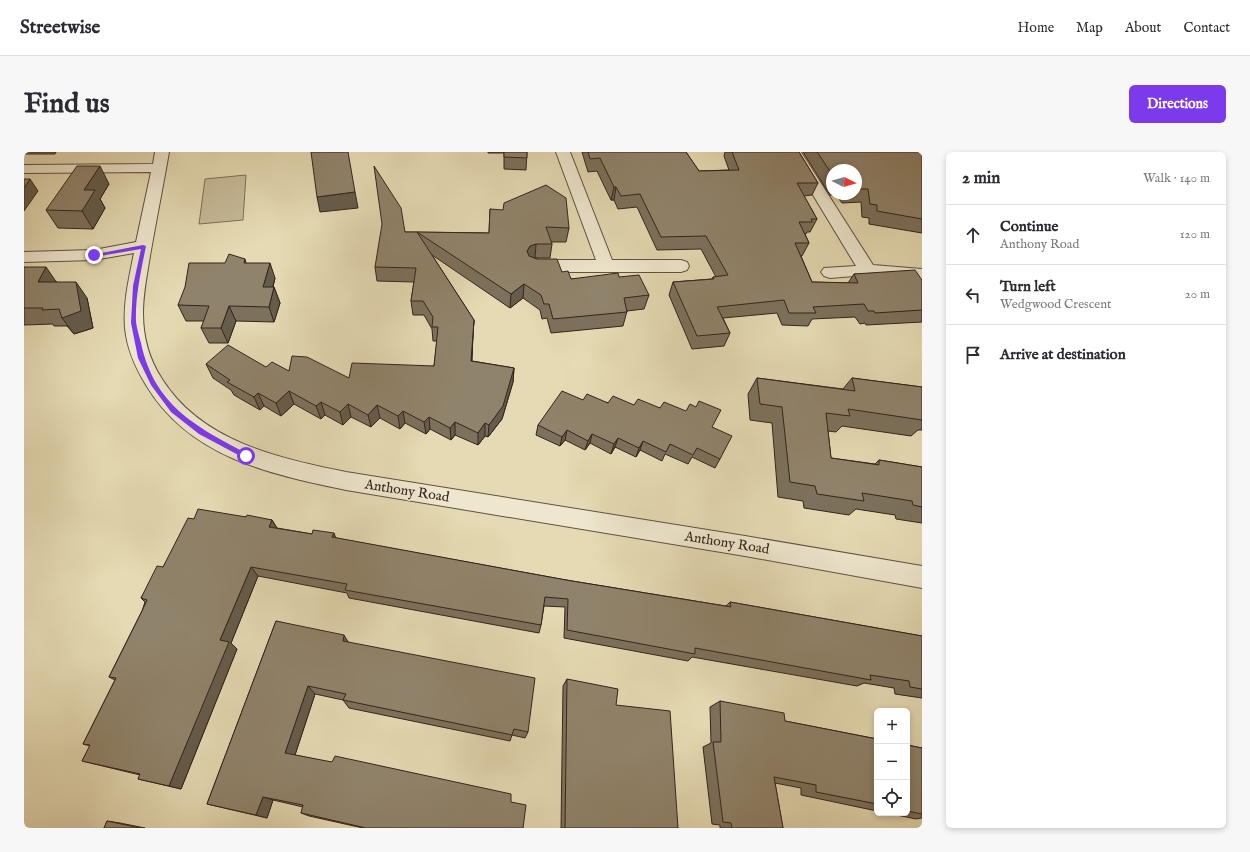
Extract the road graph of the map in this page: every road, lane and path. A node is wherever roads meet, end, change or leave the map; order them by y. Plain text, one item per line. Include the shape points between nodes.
1 (563, 152) edge
2 (794, 152) edge
3 (160, 160) edge
4 (24, 169) edge
5 (143, 246) junction
6 (24, 257) edge
7 (535, 266) edge
8 (606, 266) junction
9 (681, 266) dead end
10 (864, 269) junction
11 (830, 272) dead end
12 (922, 275) edge
13 (922, 577) edge

1 - 8 street
2 - 10 street via 864,262
3 - 4 street
3 - 5 street, Anthony Road
5 - 6 street via 94,255
5 - 13 street, Anthony Road via 136,286 134,323 141,358 154,385 174,411 202,433 246,456 288,470 346,481
7 - 8 street
8 - 9 street
10 - 11 street
10 - 12 street

